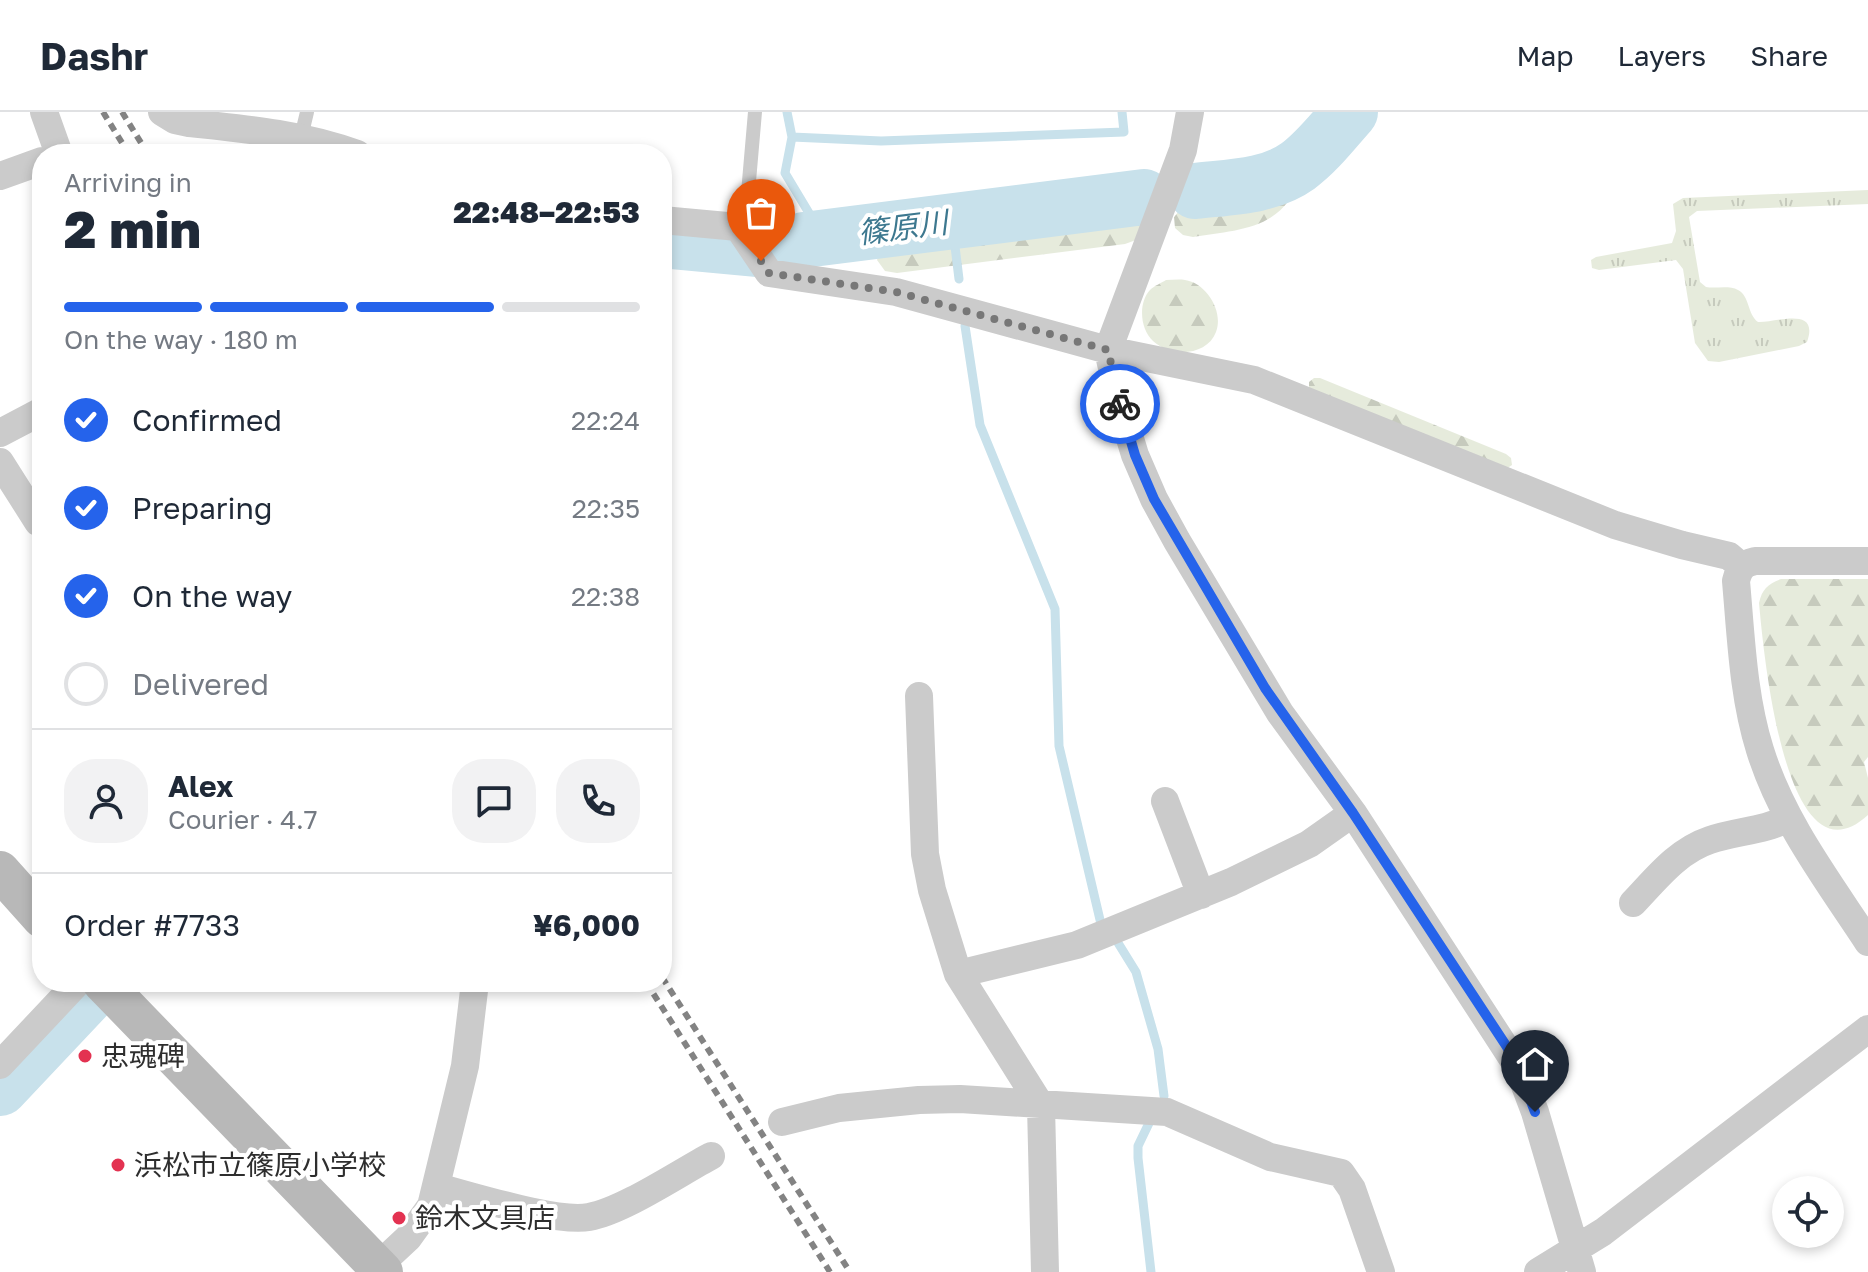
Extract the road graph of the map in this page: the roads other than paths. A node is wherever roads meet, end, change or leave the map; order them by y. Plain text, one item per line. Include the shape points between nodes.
1 (44, 112) edge
2 (162, 112) edge
3 (755, 112) edge
4 (1190, 112) edge
5 (304, 124) edge
6 (55, 144) edge
7 (339, 144) edge
8 (32, 165) edge
9 (0, 176) edge
10 (672, 222) edge
11 (741, 232) junction
12 (1108, 350) junction
13 (32, 416) edge
14 (0, 433) edge
15 (0, 462) edge
16 (32, 513) edge
17 (1868, 561) edge
18 (1742, 567) junction
19 (919, 696) dead end
20 (1165, 801) dead end
21 (1353, 813) junction
22 (1789, 818) junction
23 (0, 871) edge
24 (1201, 895) junction
25 (1633, 903) dead end
26 (32, 907) edge
27 (1868, 942) edge
28 (958, 974) junction
29 (87, 992) edge
30 (104, 992) edge
31 (474, 992) edge
32 (1868, 1029) edge
33 (0, 1065) edge
34 (1041, 1106) junction
35 (782, 1122) dead end
36 (711, 1156) dead end
37 (437, 1187) junction
38 (1579, 1261) edge
39 (380, 1269) edge
40 (1045, 1272) edge
41 (1381, 1272) edge
42 (1538, 1272) edge

1 - 6 street
2 - 5 street via 189,123 262,130
3 - 11 lane
4 - 12 street via 1183,150
5 - 7 street
8 - 9 street
10 - 11 street
11 - 12 street via 769,273 896,292
12 - 18 street via 1254,380 1592,516 1729,556
12 - 21 street via 1135,455 1154,499 1272,701
13 - 14 street
15 - 16 street
17 - 18 street via 1755,561
18 - 22 street via 1736,581 1751,715
19 - 28 street via 927,872
20 - 24 street
21 - 24 street via 1309,844
21 - 38 street via 1518,1067
22 - 25 street via 1686,851
22 - 27 street
23 - 26 main road
24 - 28 street via 1077,945
28 - 34 street
29 - 33 street
30 - 39 main road
31 - 37 street via 465,1066
32 - 38 street
34 - 35 street via 919,1100 839,1108
34 - 40 street
34 - 41 street via 1167,1112 1270,1157 1341,1173 1352,1189
36 - 37 street via 616,1208 586,1218
37 - 39 street via 421,1223
38 - 42 street

